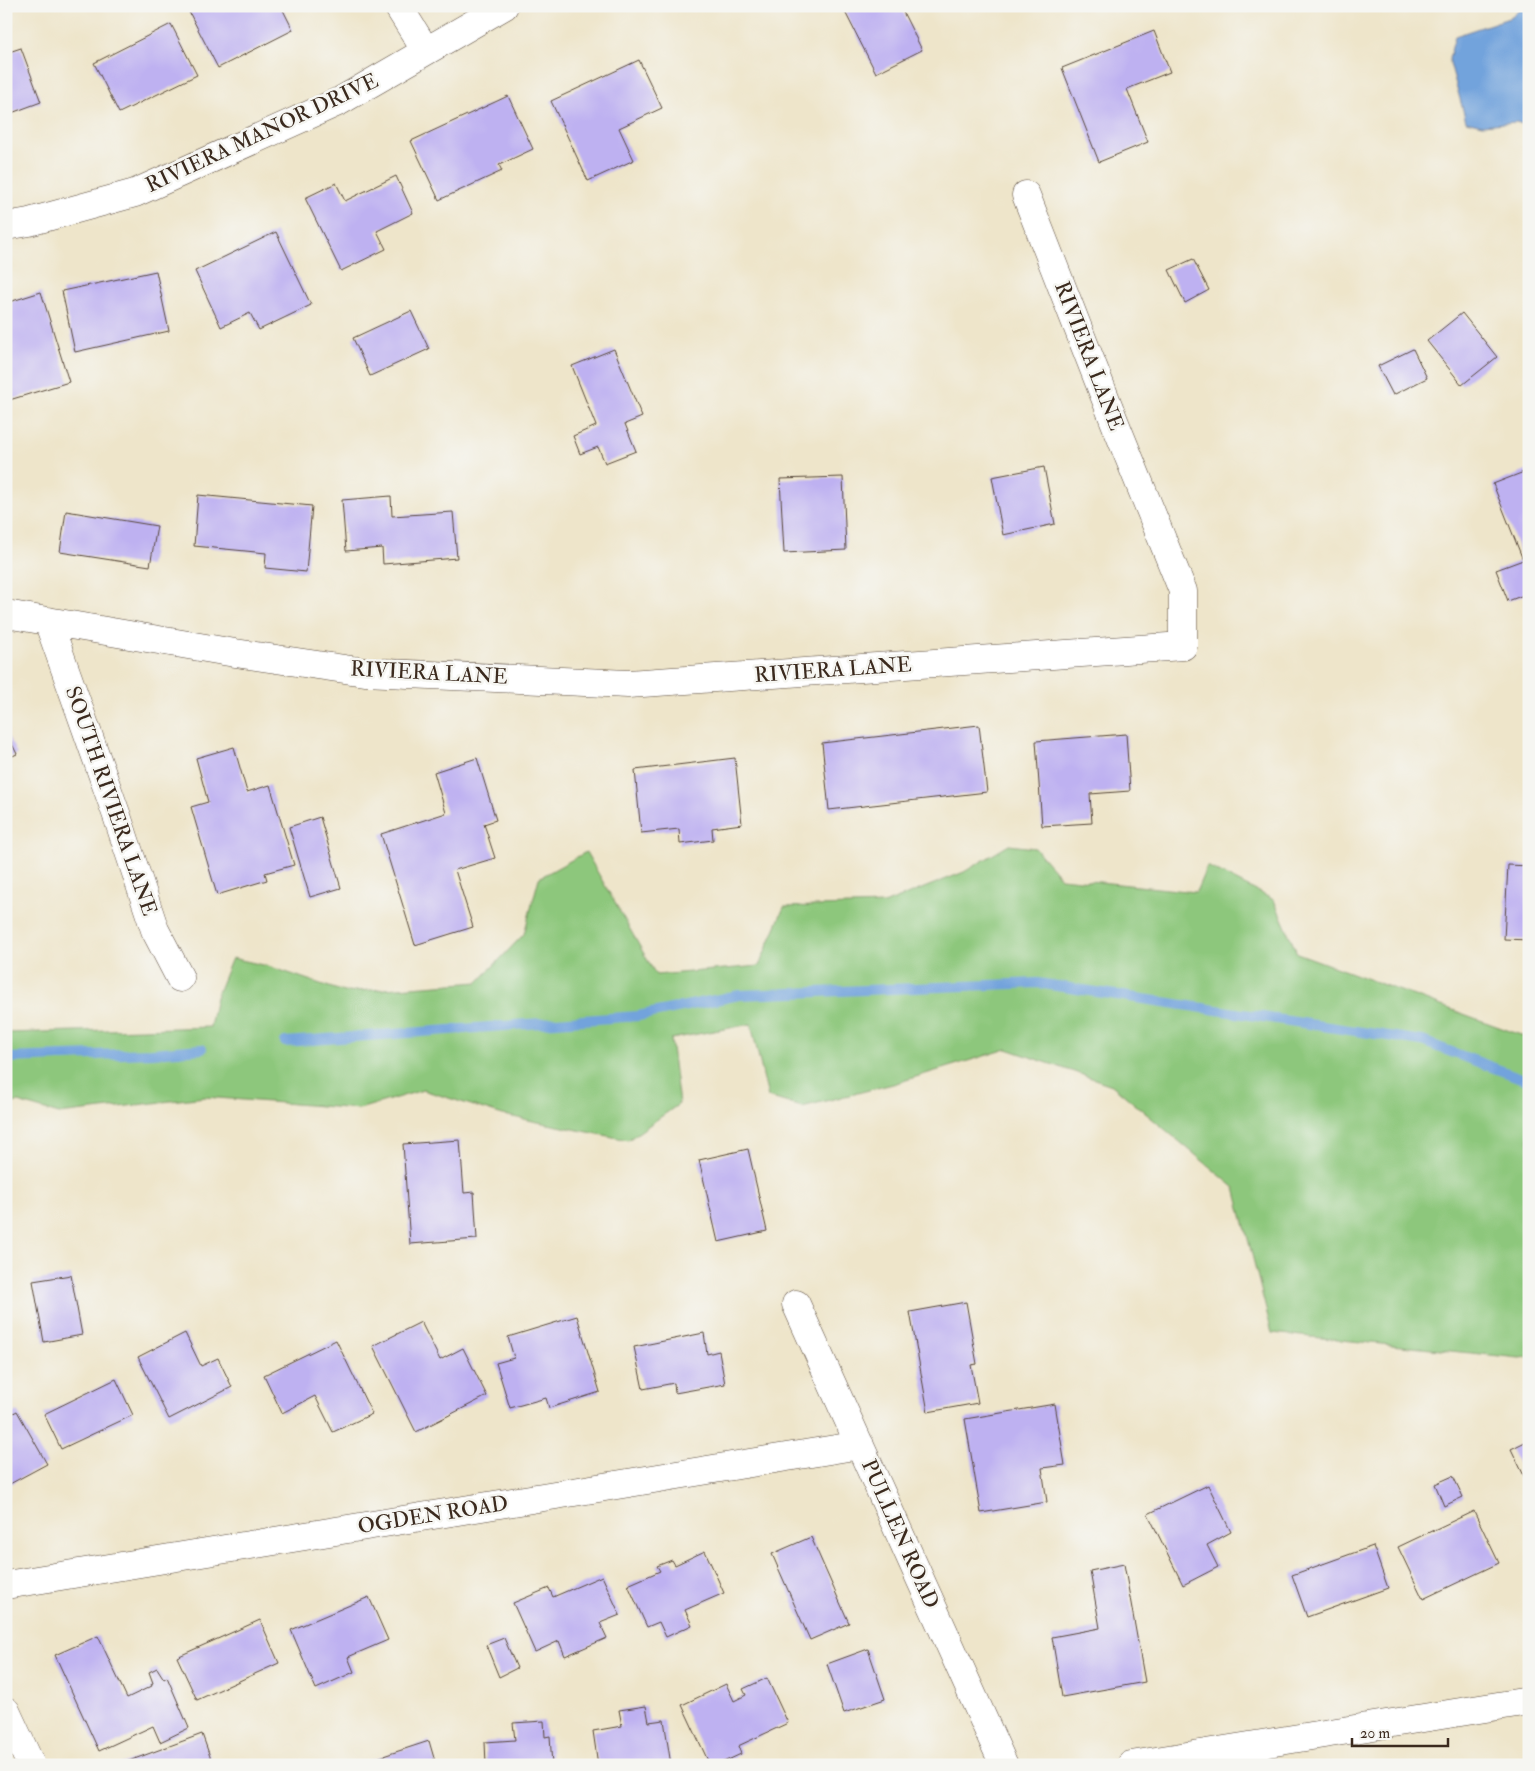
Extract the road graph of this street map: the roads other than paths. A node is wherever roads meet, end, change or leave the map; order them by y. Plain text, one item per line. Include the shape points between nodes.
1 (398, 6) edge
2 (504, 6) edge
3 (426, 51) junction
4 (1026, 195) dead end
5 (6, 226) edge
6 (6, 614) edge
7 (48, 621) junction
8 (180, 978) dead end
9 (796, 1304) dead end
10 (860, 1445) junction
11 (6, 1586) edge
12 (1529, 1701) edge
13 (6, 1711) edge
14 (31, 1765) edge
15 (1004, 1765) edge
16 (1131, 1765) edge

1 - 3 street
2 - 3 street, RIVIERA MANOR DRIVE
3 - 5 street, RIVIERA MANOR DRIVE via 340,101 135,193
4 - 7 street, RIVIERA LANE via 1184,591 1184,646 628,684 365,672
6 - 7 street, RIVIERA LANE
7 - 8 street, SOUTH RIVIERA LANE via 156,930
9 - 10 street, PULLEN ROAD
10 - 11 street, OGDEN ROAD
10 - 15 street, PULLEN ROAD
12 - 16 street
13 - 14 street

